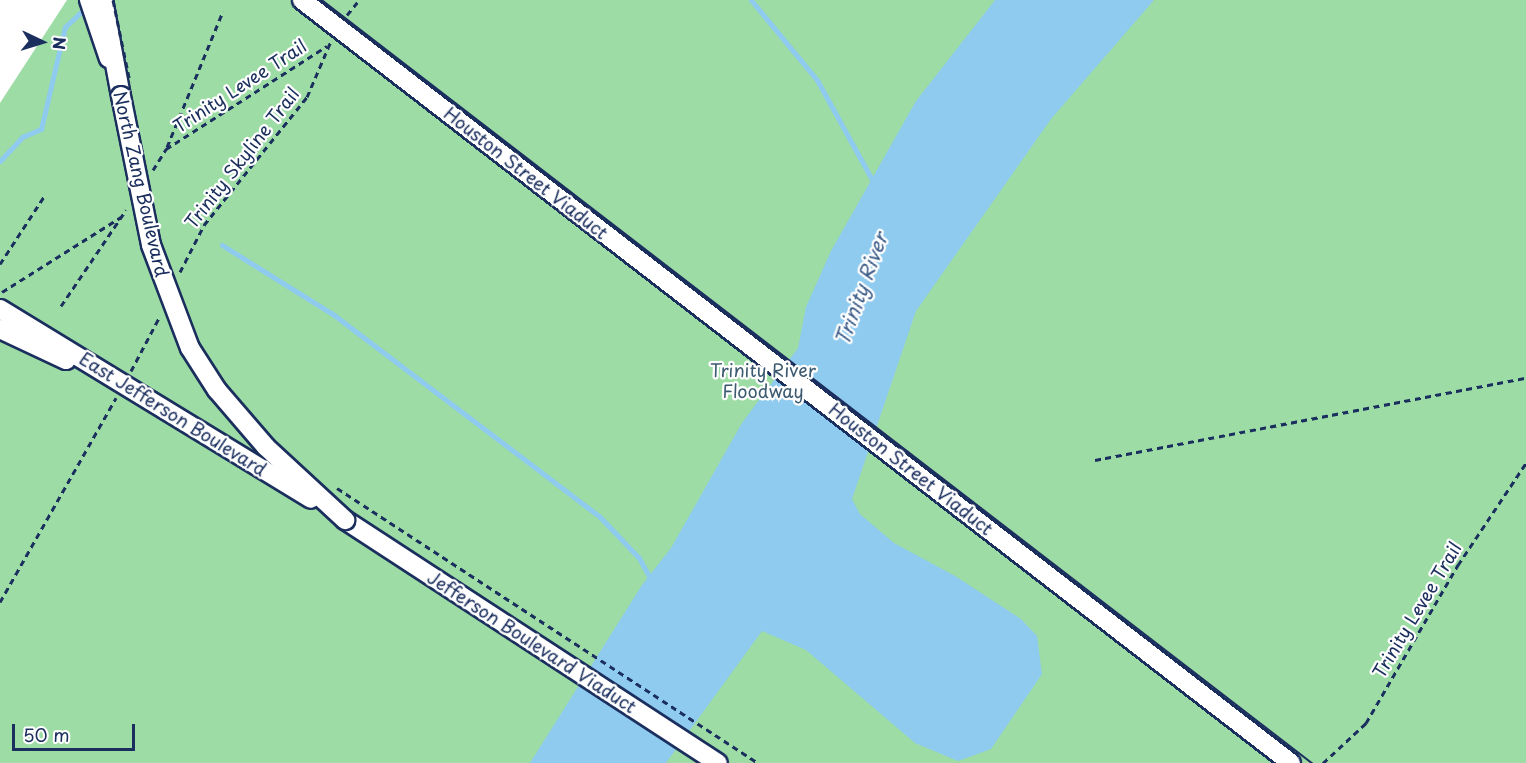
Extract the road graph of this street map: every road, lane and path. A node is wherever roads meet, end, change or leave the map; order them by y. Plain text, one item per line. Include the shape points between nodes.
1 (88, 0) edge
2 (103, 0) edge
3 (113, 0) edge
4 (302, 0) edge
5 (359, 0) edge
6 (222, 11) dead end
7 (341, 24) dead end
8 (336, 31) dead end
9 (328, 45) junction
10 (126, 94) junction
11 (147, 163) dead end
12 (149, 174) dead end
13 (45, 195) dead end
14 (0, 264) edge
15 (172, 270) dead end
16 (0, 293) edge
17 (61, 306) dead end
18 (0, 309) edge
19 (161, 314) dead end
20 (0, 329) edge
21 (1526, 378) edge
22 (133, 383) junction
23 (118, 395) dead end
24 (1095, 460) dead end
25 (1526, 463) edge
26 (328, 481) dead end
27 (345, 520) junction
28 (0, 602) edge
29 (718, 763) edge
30 (758, 763) edge
31 (1291, 763) edge
32 (1323, 763) edge

1 - 10 street
2 - 10 main road, North Zang Boulevard
3 - 10 path, bridge
4 - 31 main road, Houston Street Viaduct, bridge
5 - 7 path
6 - 9 path, Trinity Levee Trail via 166,148
8 - 9 path, Trinity Skyline Trail
9 - 15 path, Trinity Skyline Trail via 307,97 204,225 176,281
10 - 27 main road, North Zang Boulevard, bridge via 152,245 190,348 217,390 266,447
11 - 12 path
13 - 14 path
16 - 17 path via 122,216
18 - 22 main road, East Jefferson Boulevard, bridge
19 - 22 path
20 - 22 main road, bridge
21 - 24 path
22 - 27 main road, East Jefferson Boulevard, bridge
23 - 28 path
25 - 32 path, Trinity Levee Trail via 1458,565 1366,723
26 - 30 path, bridge
27 - 29 main road, Jefferson Boulevard Viaduct

